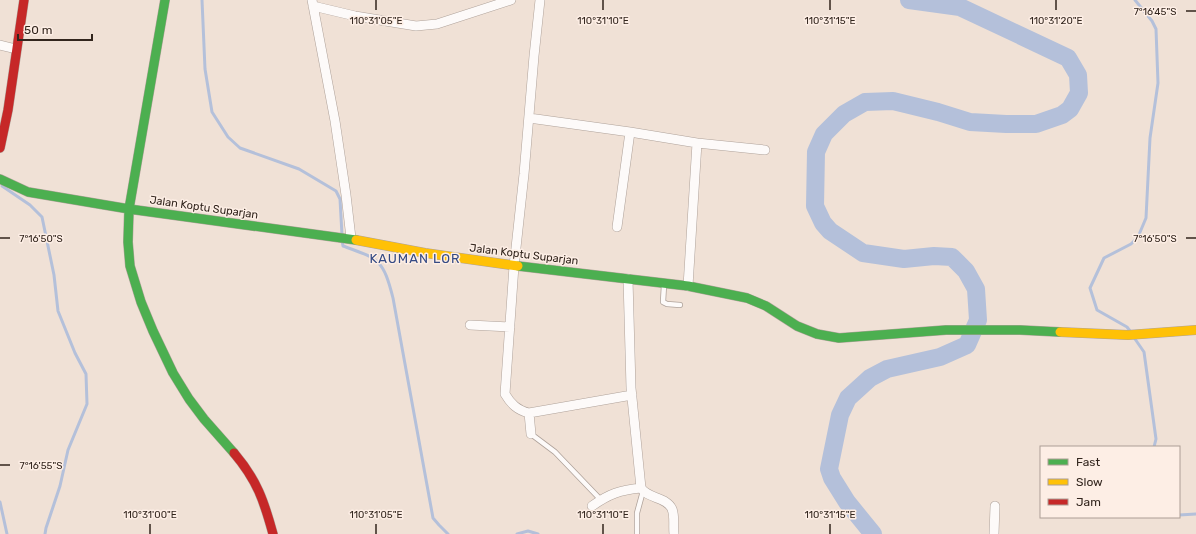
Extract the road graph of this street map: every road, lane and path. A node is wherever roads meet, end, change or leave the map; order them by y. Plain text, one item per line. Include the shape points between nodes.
1 (24, 0) edge
2 (165, 0) edge
3 (511, 0) edge
4 (540, 0) edge
5 (312, 3) edge
6 (0, 45) edge
7 (16, 49) junction
8 (529, 118) junction
9 (630, 132) junction
10 (697, 143) junction
11 (0, 148) edge
12 (765, 150) dead end
13 (0, 179) edge
14 (129, 209) junction
15 (618, 227) dead end
16 (350, 238) junction
17 (514, 266) junction
18 (628, 278) junction
19 (664, 284) junction
20 (688, 286) junction
21 (680, 305) dead end
22 (470, 325) dead end
23 (510, 327) junction
24 (1196, 330) edge
25 (632, 395) junction
26 (529, 413) junction
27 (531, 434) joint
28 (642, 490) junction
29 (601, 500) junction
30 (592, 506) dead end
31 (995, 506) dead end
32 (273, 534) edge
33 (636, 534) edge
34 (674, 534) edge
35 (994, 534) edge

1 - 7 street
2 - 14 street
3 - 5 street via 437,24 416,26 355,16
4 - 8 street
5 - 16 street via 335,121
6 - 7 street
7 - 11 street
8 - 9 street
8 - 17 street
9 - 10 street
9 - 15 street
10 - 12 street
10 - 20 street
13 - 14 street, Jalan Koptu Suparjan via 28,192
14 - 16 street, Jalan Koptu Suparjan
14 - 32 street via 129,262 152,330 182,390 247,468 267,510
16 - 17 street, Jalan Koptu Suparjan via 425,253
17 - 18 street, Jalan Koptu Suparjan
17 - 23 street
18 - 19 street, Jalan Koptu Suparjan
18 - 25 street
19 - 20 street, Jalan Koptu Suparjan
19 - 21 lane via 663,302
20 - 24 street, Jalan Koptu Suparjan via 747,298 766,306 797,326 816,334 839,338 946,330 1020,330 1128,335
22 - 23 street
23 - 26 street via 505,394 520,411
25 - 26 street
25 - 28 street
26 - 27 street
27 - 29 lane via 555,452
28 - 29 street via 625,490
28 - 33 lane
28 - 34 street via 672,508
29 - 30 street
31 - 35 street

